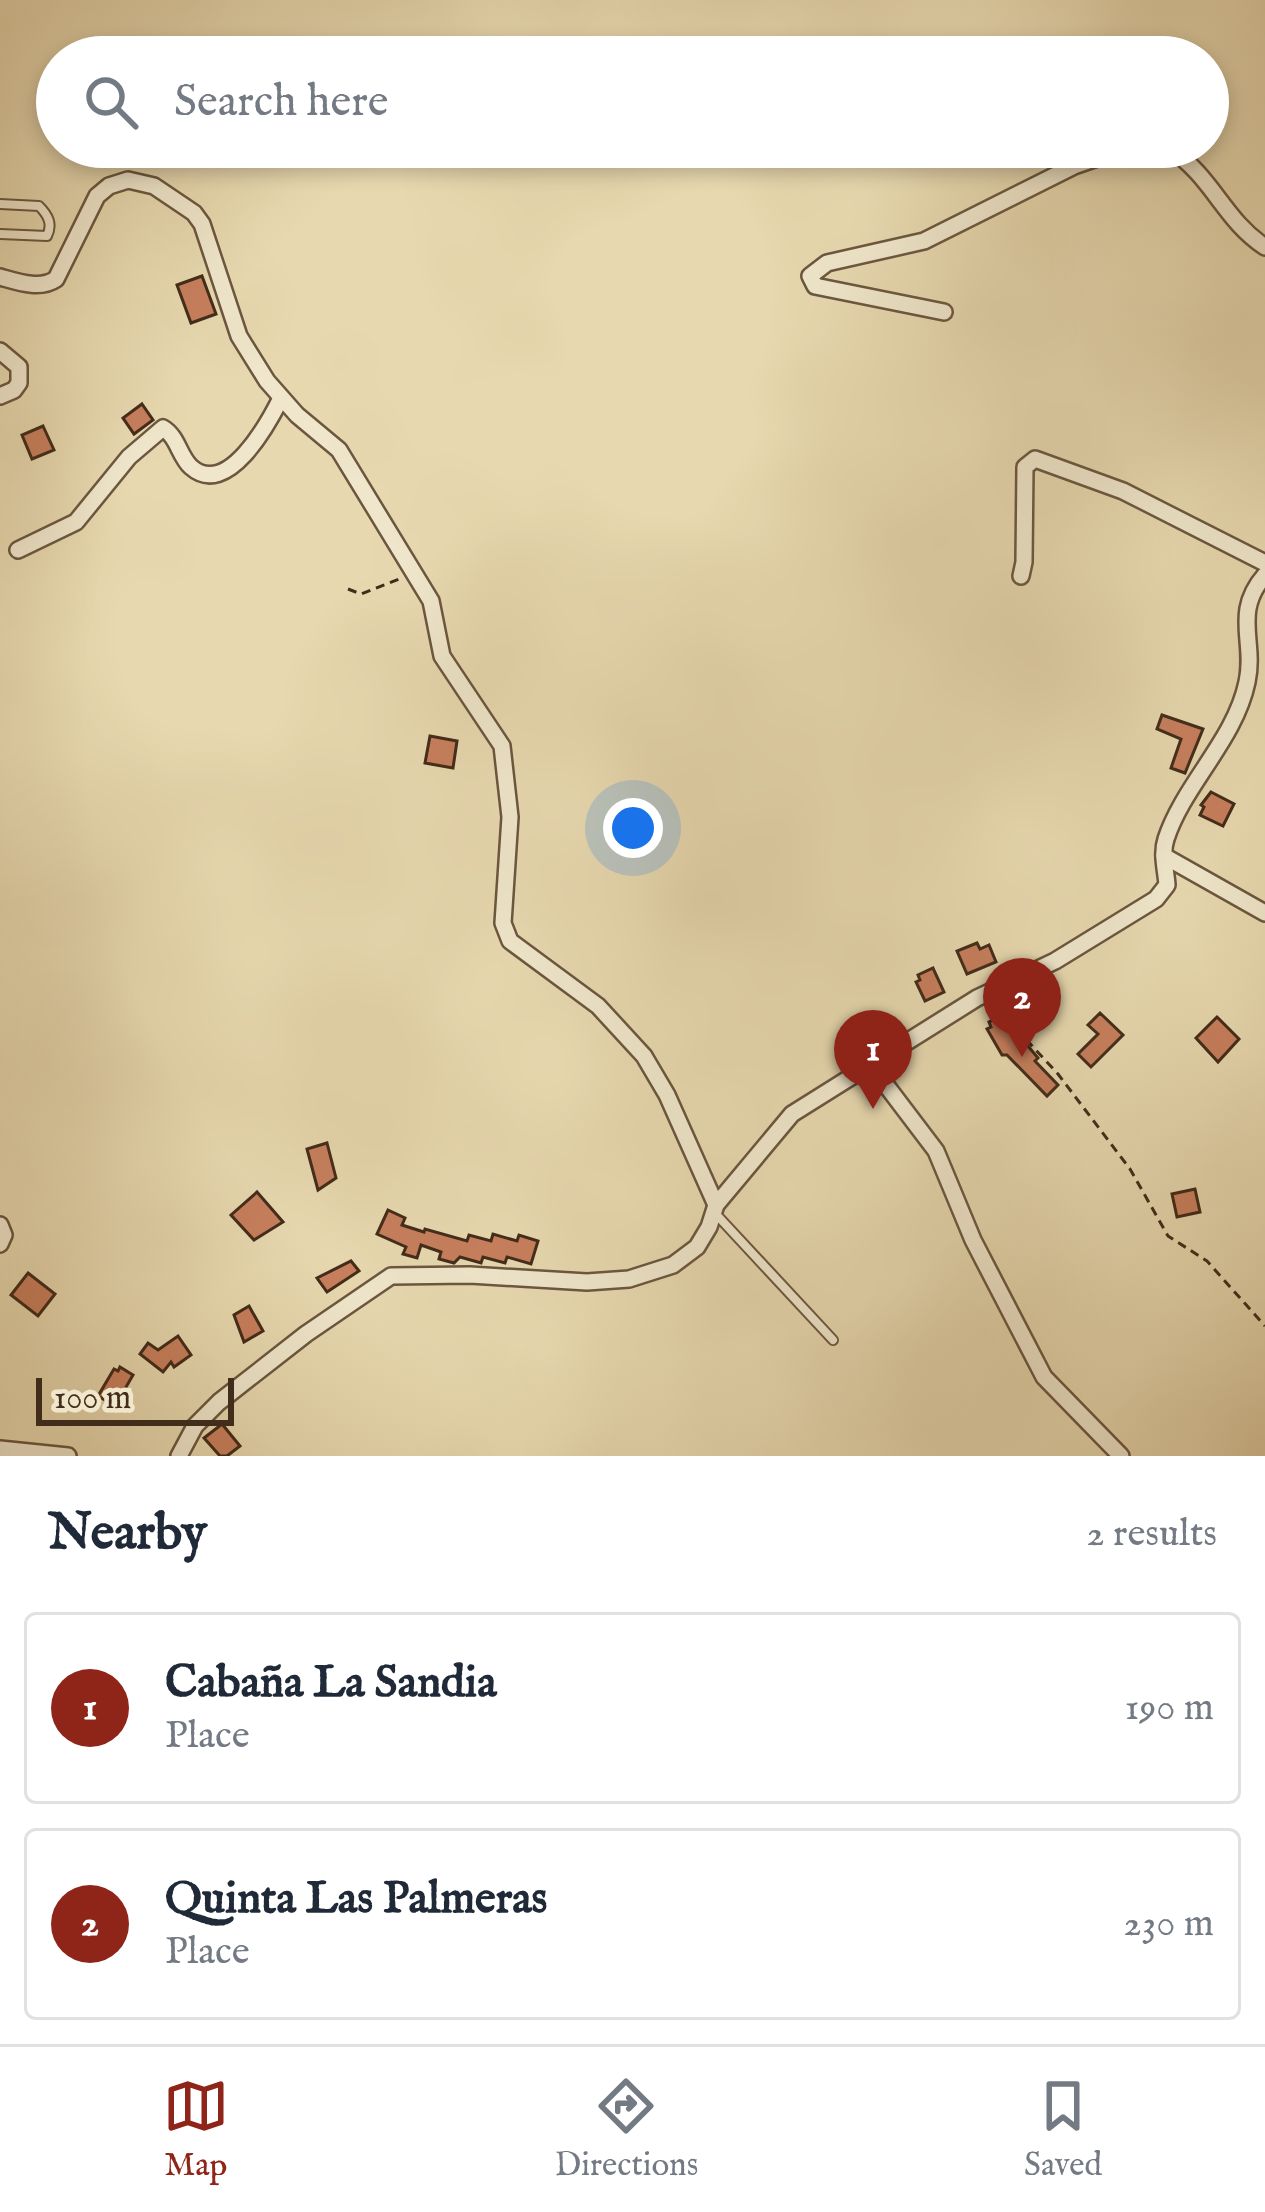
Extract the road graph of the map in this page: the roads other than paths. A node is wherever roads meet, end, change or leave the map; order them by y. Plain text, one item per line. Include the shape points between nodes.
1 (1069, 168) edge
2 (1193, 168) edge
3 (0, 204) edge
4 (0, 234) edge
5 (1265, 247) edge
6 (0, 277) edge
7 (944, 313) dead end
8 (0, 351) edge
9 (0, 395) edge
10 (281, 398) junction
11 (18, 550) dead end
12 (1265, 563) edge
13 (1265, 575) edge
14 (1021, 576) dead end
15 (1164, 856) junction
16 (1265, 913) edge
17 (870, 1064) junction
18 (714, 1208) junction
19 (0, 1226) edge
20 (0, 1244) edge
21 (833, 1340) dead end
22 (0, 1448) edge
23 (68, 1456) edge
24 (178, 1456) edge
25 (1120, 1456) edge

1 - 7 street via 925,241 827,262 811,276 815,286
2 - 5 street via 1244,233
3 - 4 lane via 39,206 50,229 39,237
6 - 10 street via 49,284 63,271 97,196 128,180 154,186 202,224 239,336
8 - 9 street via 20,376 14,390
10 - 11 street via 237,464 206,475 189,466 163,428 76,522
10 - 18 street via 339,450 431,602 442,656 502,746 510,817 502,923 510,941 598,1006 644,1056
12 - 14 street via 1123,491 1035,459 1025,466
13 - 15 street via 1244,622 1247,682 1179,808
15 - 16 street
15 - 17 street via 1167,885 1156,899
17 - 18 street via 792,1114
17 - 25 street via 936,1150 1044,1377
18 - 21 lane
18 - 24 street via 686,1258 629,1279 384,1279 219,1402
19 - 20 street
22 - 23 street

